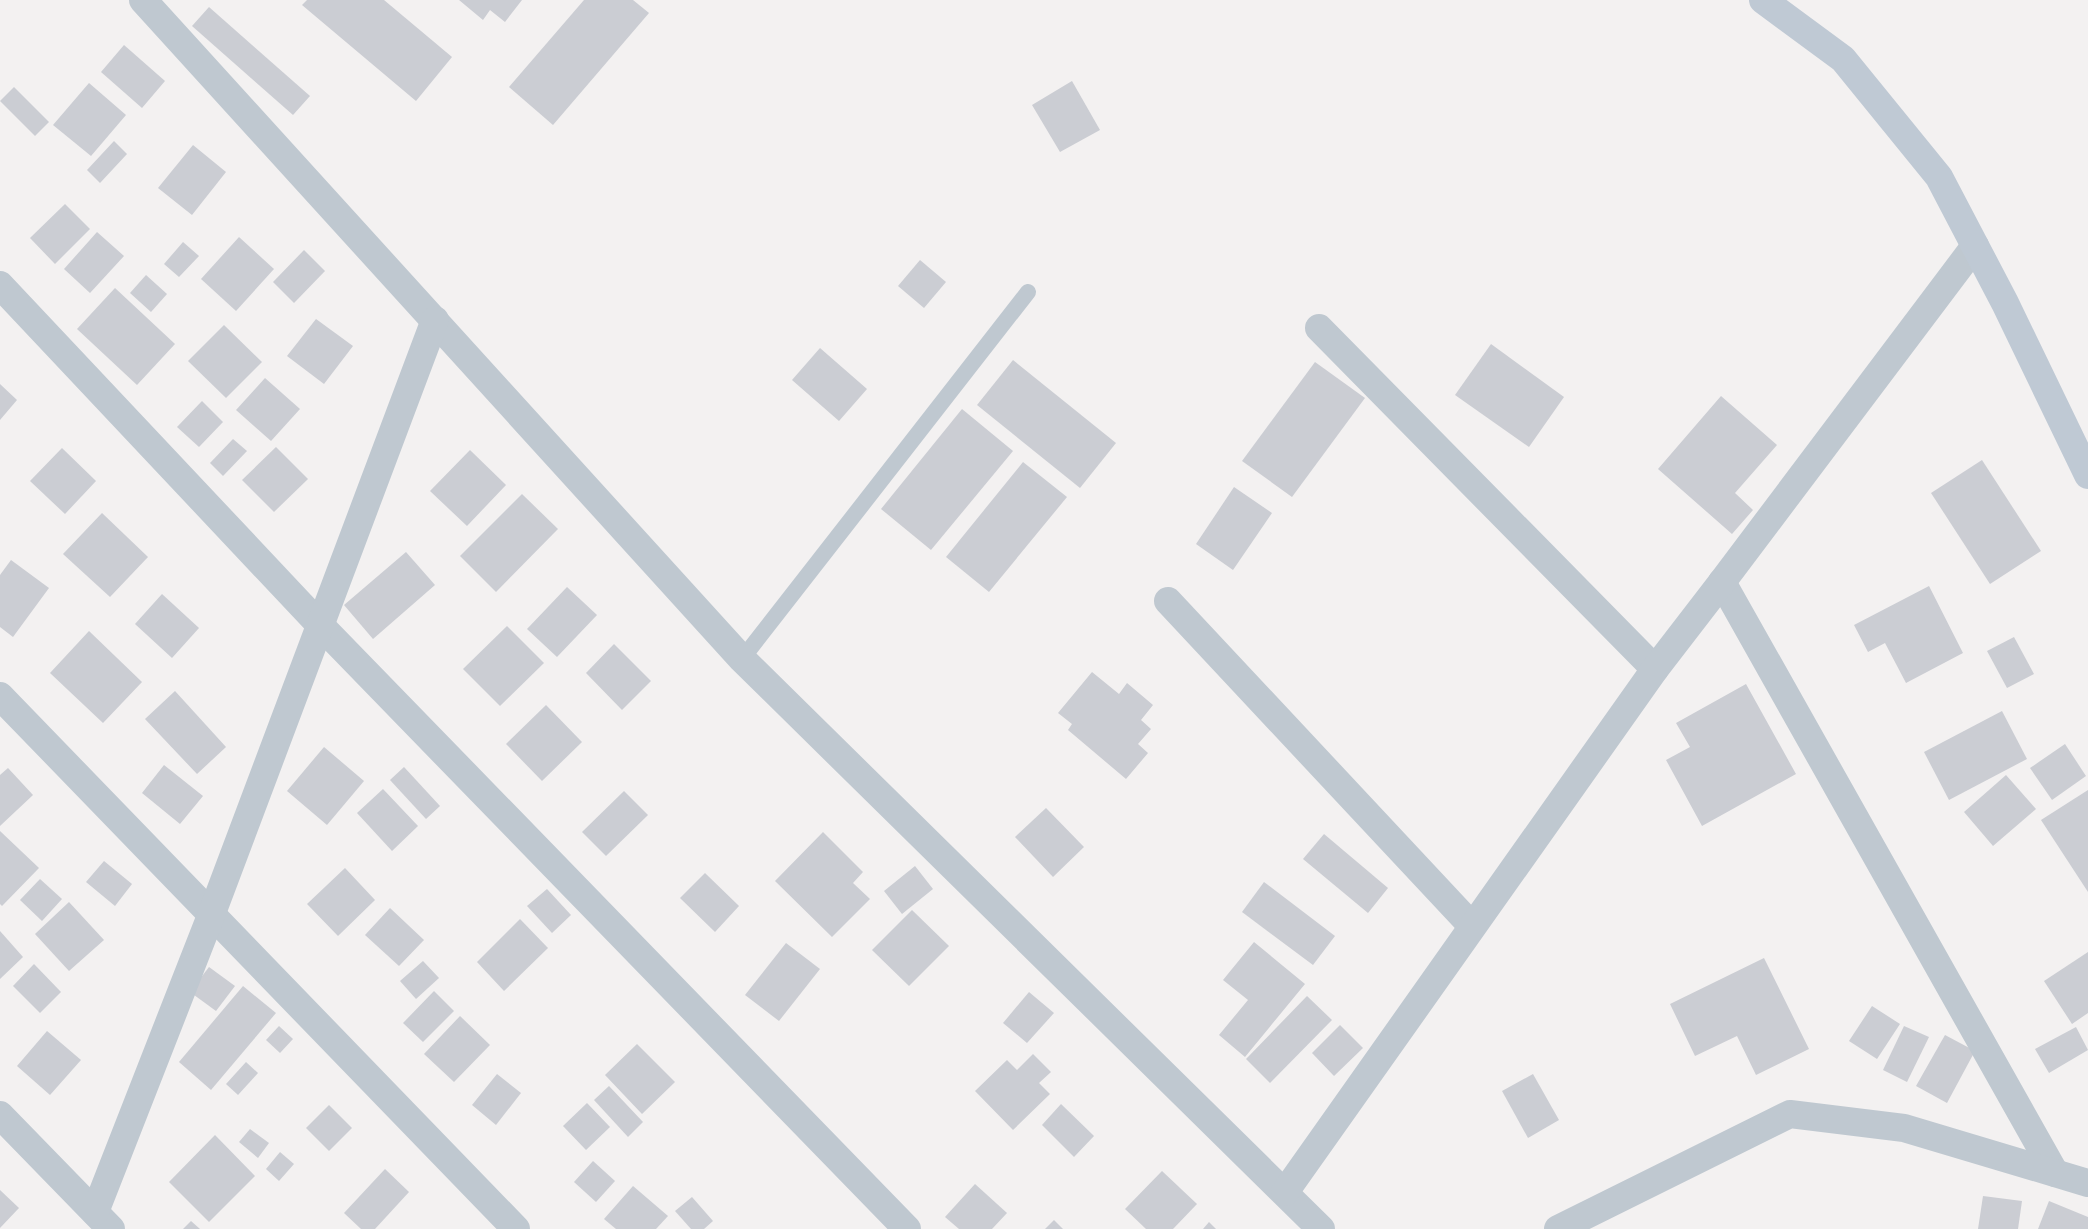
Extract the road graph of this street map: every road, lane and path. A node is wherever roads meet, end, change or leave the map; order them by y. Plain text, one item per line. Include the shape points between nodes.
1 (143, 0) edge
2 (1763, 0) edge
3 (1975, 246) junction
4 (0, 285) edge
5 (1028, 292) dead end
6 (435, 320) junction
7 (1319, 328) dead end
8 (2088, 475) edge
9 (1722, 582) junction
10 (1168, 601) dead end
11 (320, 624) junction
12 (742, 659) junction
13 (1655, 669) junction
14 (0, 696) edge
15 (212, 913) junction
16 (1472, 926) junction
17 (0, 1115) edge
18 (2055, 1173) junction
19 (2088, 1183) edge
20 (1285, 1192) junction
21 (103, 1221) edge
22 (516, 1229) edge
23 (907, 1229) edge
24 (1321, 1229) edge
25 (1558, 1229) edge

1 - 6 street
2 - 3 main road via 1842,59 1939,177
3 - 8 main road via 2006,303
3 - 9 street
4 - 11 street
5 - 12 lane
6 - 11 street
6 - 12 street
7 - 13 street
9 - 13 street
9 - 18 street
10 - 16 street
11 - 15 street
11 - 23 street
12 - 20 street
13 - 16 street
14 - 15 street
15 - 21 street
15 - 22 street
16 - 20 street
17 - 21 street
18 - 19 street
18 - 25 street via 1904,1128 1790,1114
20 - 24 street

